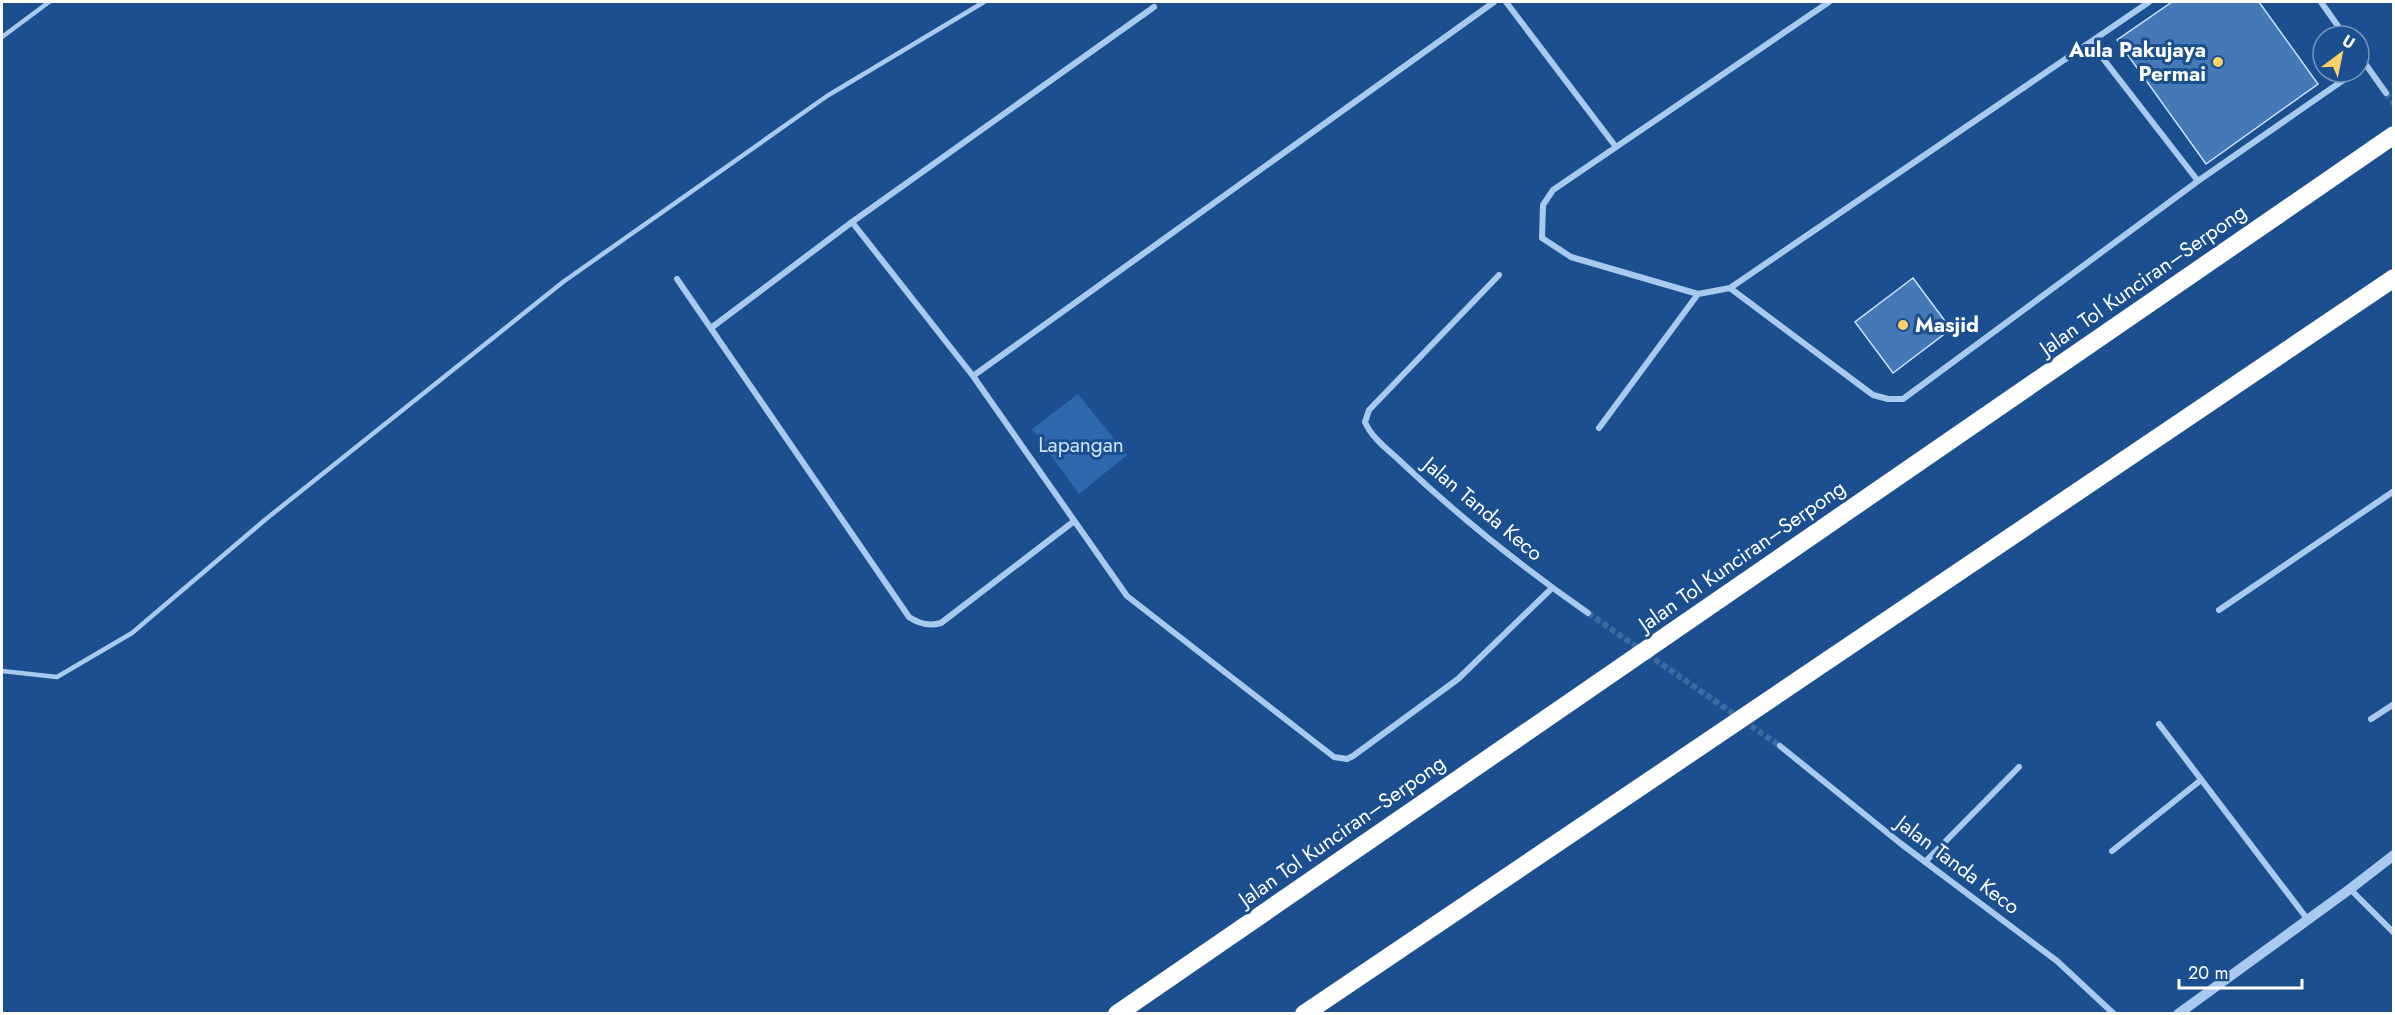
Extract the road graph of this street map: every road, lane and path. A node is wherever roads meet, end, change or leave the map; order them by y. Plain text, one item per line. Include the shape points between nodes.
1 (49, 2) edge
2 (984, 2) edge
3 (1494, 2) edge
4 (1506, 2) edge
5 (1829, 2) edge
6 (2149, 2) edge
7 (2321, 2) edge
8 (1154, 7) dead end
9 (2337, 24) edge
10 (2, 37) edge
11 (2091, 43) junction
12 (2371, 72) edge
13 (2338, 84) edge
14 (2386, 93) tunnel mouth
15 (2394, 135) edge
16 (1616, 147) junction
17 (2198, 181) junction
18 (852, 222) junction
19 (1499, 275) dead end
20 (2394, 278) edge
21 (677, 279) dead end
22 (1730, 288) junction
23 (1698, 294) junction
24 (711, 328) junction
25 (973, 376) junction
26 (1599, 428) dead end
27 (2394, 491) edge
28 (1073, 522) junction
29 (1552, 588) junction
30 (2219, 610) dead end
31 (1588, 613) tunnel mouth
32 (2, 671) edge
33 (2394, 704) edge
34 (2372, 719) dead end
35 (2159, 724) dead end
36 (1780, 746) tunnel mouth
37 (2019, 767) dead end
38 (2201, 780) junction
39 (2112, 851) dead end
40 (2394, 855) edge
41 (1925, 862) junction
42 (2350, 890) junction
43 (2308, 920) junction
44 (2394, 933) edge
45 (1117, 1014) edge
46 (1304, 1014) edge
47 (2114, 1014) edge
48 (2178, 1014) edge

1 - 10 lane
2 - 32 lane via 827,96 563,282 266,519 132,633 57,677
3 - 25 street
4 - 16 street
5 - 16 street
6 - 11 street
7 - 9 street
8 - 18 street
11 - 17 street
11 - 22 street
12 - 14 street
13 - 17 street
15 - 45 highway, Jalan Tol Kunciran–Serpong
16 - 23 street via 1553,190 1543,205 1542,238 1571,257
17 - 22 street via 1903,399 1873,395
18 - 24 street
18 - 25 street
19 - 29 street, Jalan Tanda Keco via 1369,410 1365,422 1422,482
20 - 46 highway
21 - 24 street
22 - 23 street
23 - 26 street
24 - 28 street via 916,622 941,623
25 - 28 street
27 - 30 street
28 - 29 street via 1127,596 1340,759 1353,756 1458,679
29 - 31 street, Jalan Tanda Keco
33 - 34 street
35 - 38 street
36 - 41 street, Jalan Tanda Keco
37 - 41 street
38 - 39 street
38 - 43 street
40 - 42 street
41 - 47 street, Jalan Tanda Keco via 2057,962
42 - 43 street
42 - 44 street
43 - 48 street

